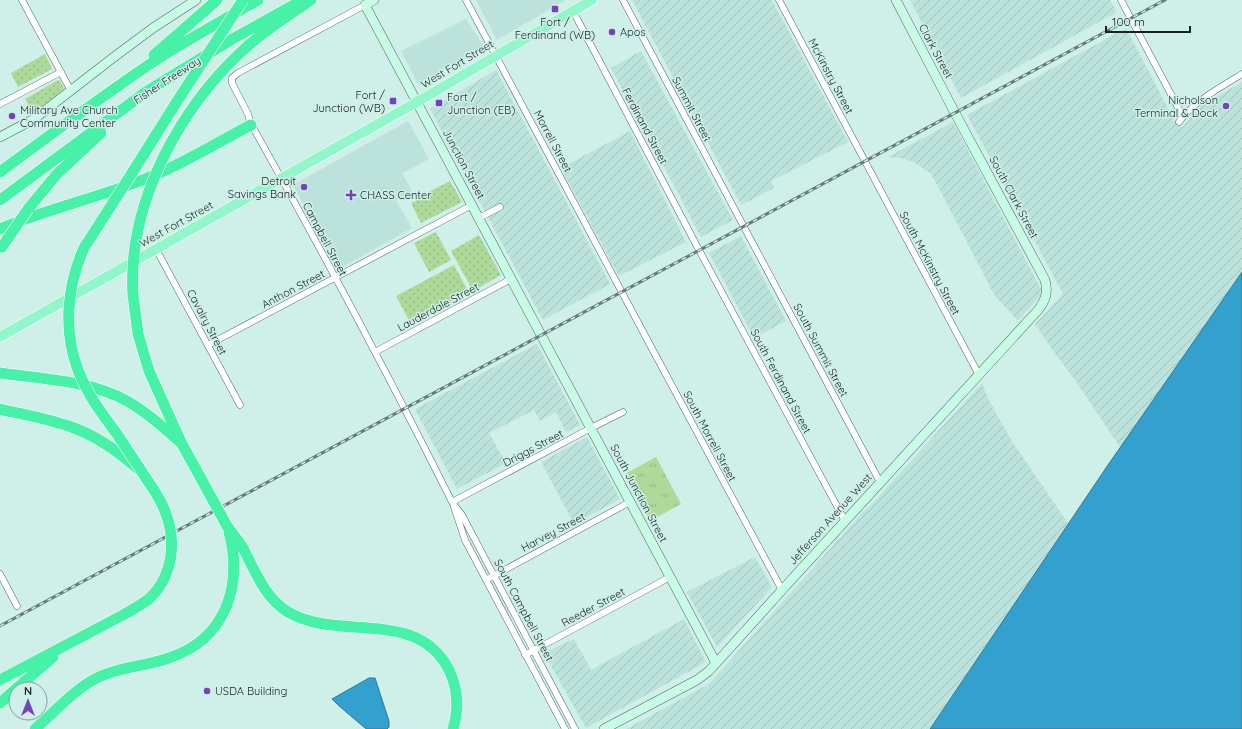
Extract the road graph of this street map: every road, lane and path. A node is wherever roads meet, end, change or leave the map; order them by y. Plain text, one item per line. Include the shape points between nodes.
1 (217, 0) edge
2 (243, 0) edge
3 (258, 0) edge
4 (302, 0) edge
5 (311, 0) edge
6 (374, 0) edge
7 (466, 0) edge
8 (592, 0) edge
9 (623, 0) edge
10 (779, 0) edge
11 (896, 0) edge
12 (1121, 0) edge
13 (25, 1) edge
14 (190, 2) edge
15 (365, 5) junction
16 (573, 11) junction
17 (496, 55) junction
18 (60, 72) junction
19 (1242, 74) edge
20 (119, 86) junction
21 (70, 91) junction
22 (146, 92) junction
23 (417, 102) junction
24 (0, 104) edge
25 (955, 113) joint
26 (251, 125) junction
27 (0, 137) edge
28 (864, 161) joint
29 (0, 172) edge
30 (280, 178) junction
31 (0, 200) edge
32 (472, 205) junction
33 (500, 207) dead end
34 (479, 218) junction
35 (743, 227) joint
36 (0, 229) edge
37 (1, 248) edge
38 (156, 249) junction
39 (699, 250) joint
40 (335, 278) junction
41 (511, 279) junction
42 (622, 292) joint
43 (1047, 294) joint
44 (541, 335) joint
45 (0, 337) edge
46 (208, 345) junction
47 (374, 352) junction
48 (0, 373) edge
49 (979, 375) junction
50 (240, 405) dead end
51 (405, 409) joint
52 (4, 410) edge
53 (623, 412) dead end
54 (591, 428) junction
55 (182, 444) junction
56 (144, 476) junction
57 (880, 482) junction
58 (452, 502) junction
59 (630, 502) junction
60 (845, 521) junction
61 (227, 526) junction
62 (0, 574) edge
63 (494, 576) junction
64 (670, 577) junction
65 (486, 580) junction
66 (782, 590) junction
67 (17, 606) dead end
68 (74, 641) junction
69 (534, 650) junction
70 (525, 654) junction
71 (716, 663) junction
72 (0, 680) edge
73 (25, 681) edge
74 (8, 696) edge
75 (0, 703) edge
76 (35, 729) edge
77 (453, 729) edge
78 (565, 729) edge
79 (575, 729) edge
80 (604, 729) edge

1 - 20 highway
2 - 56 highway, bridge via 92,234 81,255 70,296 69,327 74,356 84,383
3 - 20 highway, Fisher Freeway via 176,47
4 - 22 highway, Fisher Freeway via 228,41
5 - 55 highway, bridge via 240,53 223,70 193,106 175,134 149,190 138,228 133,266 133,296 138,334 149,371
6 - 15 main road
7 - 17 street, Morrell Street
8 - 16 main road, West Fort Street
9 - 35 street, Summit Street
10 - 28 street, McKinstry Street
11 - 25 main road, Clark Street
12 - 19 street via 1181,119 1211,94
13 - 18 street
14 - 21 main road
15 - 23 main road, Junction Street
15 - 26 street, Campbell Street via 232,78 233,86
16 - 17 main road, West Fort Street
16 - 39 street, Ferdinand Street
17 - 23 main road, West Fort Street
17 - 42 street, Morrell Street
18 - 21 street
18 - 24 street
20 - 29 highway, Fisher Freeway
21 - 27 main road via 29,122
22 - 31 highway, Fisher Freeway
22 - 37 highway, bridge via 48,184
23 - 30 main road, West Fort Street
23 - 32 main road, Junction Street
25 - 43 main road, South Clark Street via 1045,280
26 - 30 street, Campbell Street
26 - 36 highway via 146,179
28 - 49 street, South McKinstry Street
30 - 38 main road, West Fort Street
30 - 40 street, Campbell Street
32 - 34 main road, Junction Street
32 - 40 street, Anthon Street
33 - 34 street
34 - 41 main road, Junction Street
35 - 57 street, South Summit Street
38 - 45 main road, West Fort Street
38 - 46 street, Cavalry Street
39 - 60 street, South Ferdinand Street
40 - 46 street, Anthon Street
40 - 47 street, Campbell Street
41 - 44 main road, Junction Street
41 - 47 street, Lauderdale Street
42 - 66 street, South Morrell Street
43 - 49 main road, Jefferson Avenue West via 1039,309
44 - 54 main road, South Junction Street
46 - 50 street, Cavalry Street
47 - 51 street, Campbell Street
48 - 55 highway via 88,386 117,396 146,413
49 - 57 main road, Jefferson Avenue West
51 - 58 street, South Campbell Street
52 - 56 highway, bridge via 65,424 83,431 104,442
53 - 54 street, Driggs Street
54 - 58 street, Driggs Street
54 - 59 main road, South Junction Street
55 - 61 highway, bridge
56 - 68 highway, bridge via 160,500 168,520 172,538 171,559 166,574 156,590 144,602
57 - 60 main road, Jefferson Avenue West
58 - 63 street, South Campbell Street via 462,515
58 - 65 street, South Campbell Street via 465,540
59 - 63 street, Harvey Street
59 - 64 main road, South Junction Street
60 - 66 main road, Jefferson Avenue West
61 - 76 highway via 234,558 234,580 228,603 218,622 203,640 182,654 168,659 117,670 96,678
61 - 77 highway via 266,590 289,612 320,623 405,633 435,650 455,686 457,708
62 - 67 street
63 - 65 street, Harvey Street
63 - 69 street, South Campbell Street
64 - 69 street, Reeder Street
64 - 71 main road, South Junction Street
65 - 70 street, South Campbell Street
66 - 71 main road, Jefferson Avenue West
68 - 72 highway
68 - 73 highway
69 - 70 street, Reeder Street
69 - 79 street, South Campbell Street
70 - 78 street, South Campbell Street
71 - 80 main road, Jefferson Avenue West via 697,680
74 - 75 highway

